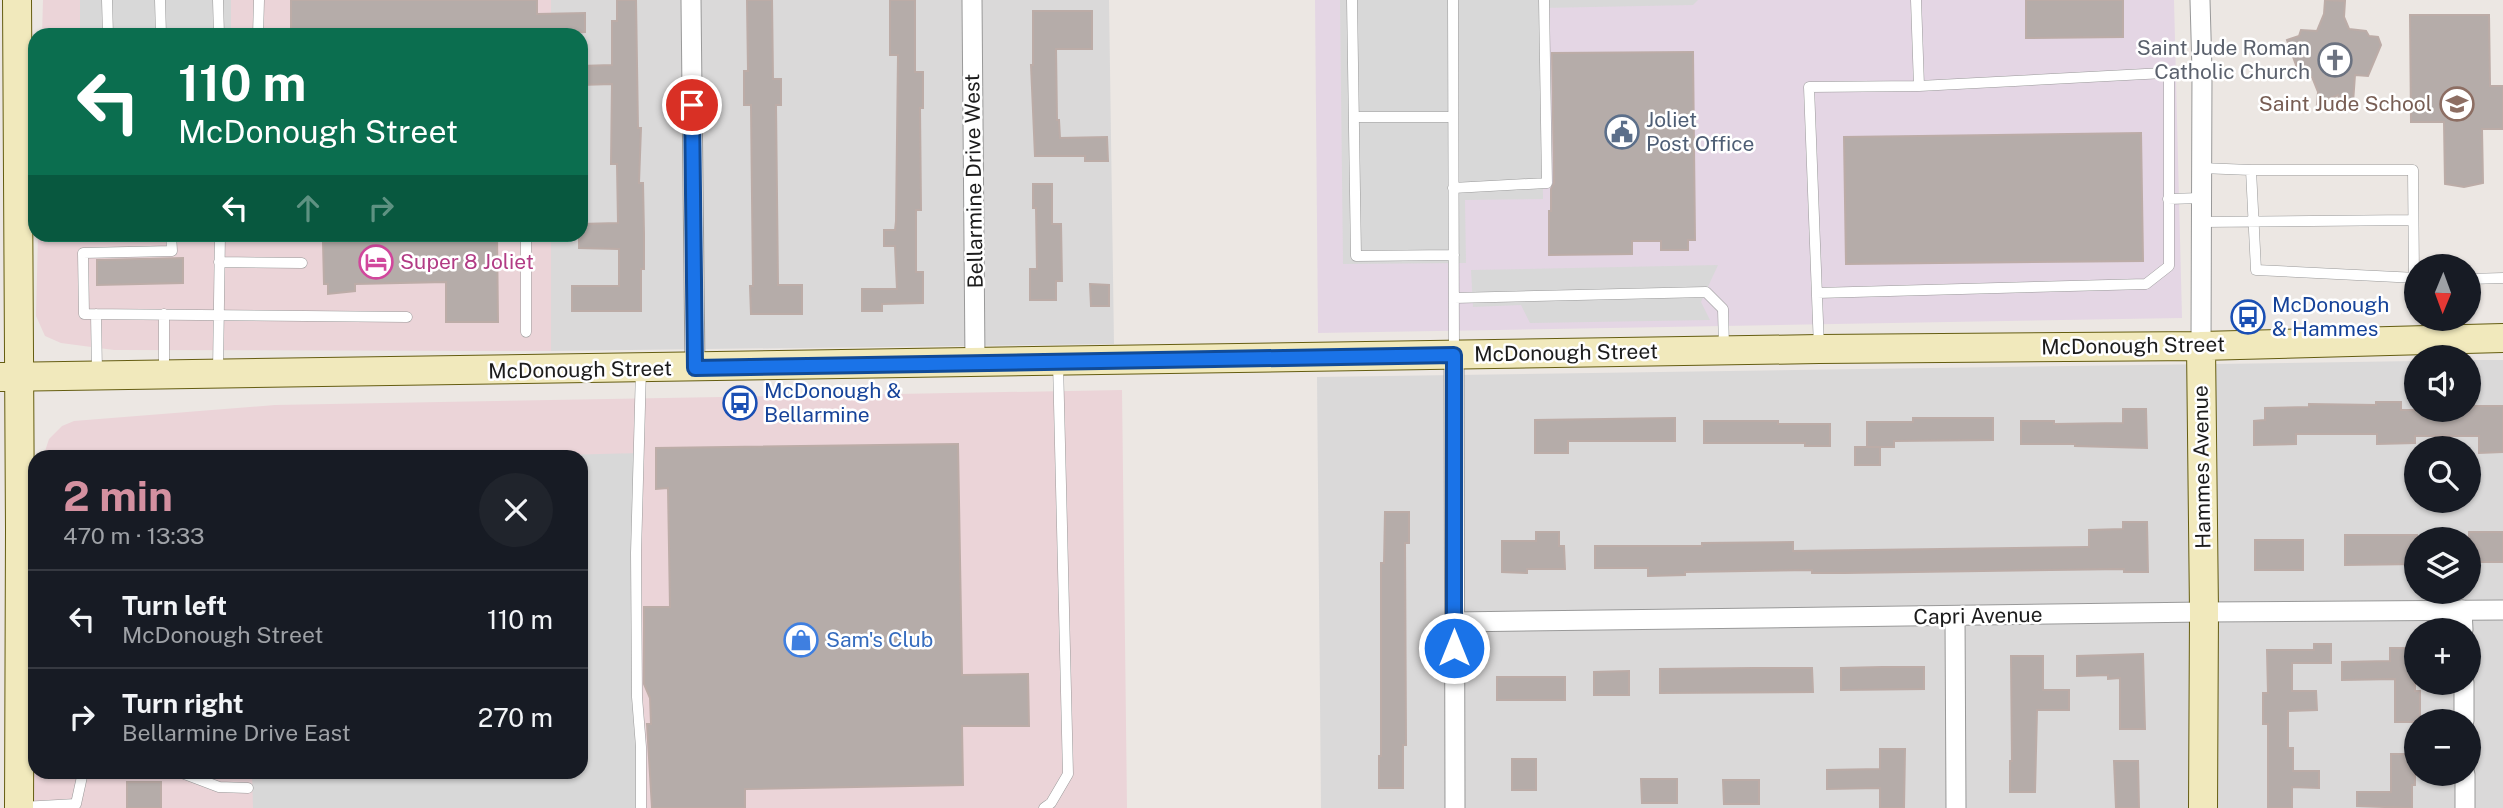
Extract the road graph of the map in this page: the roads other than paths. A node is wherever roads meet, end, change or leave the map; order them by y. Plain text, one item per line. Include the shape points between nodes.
1 (17, 0) edge
2 (107, 0) edge
3 (160, 0) edge
4 (218, 0) edge
5 (259, 0) edge
6 (691, 0) edge
7 (972, 0) edge
8 (1352, 0) edge
9 (1453, 0) edge
10 (1544, 0) edge
11 (1916, 0) edge
12 (2200, 0) edge
13 (108, 28) edge
14 (160, 28) edge
15 (219, 28) edge
16 (258, 28) edge
17 (2202, 71) junction
18 (2169, 74) junction
19 (1919, 86) junction
20 (1354, 117) junction
21 (1453, 117) junction
22 (2201, 168) junction
23 (2251, 170) junction
24 (1453, 188) junction
25 (2201, 198) junction
26 (2168, 199) junction
27 (2253, 220) junction
28 (2413, 220) junction
29 (2201, 222) junction
30 (172, 242) edge
31 (220, 242) edge
32 (526, 242) edge
33 (2414, 254) edge
34 (1454, 255) junction
35 (219, 262) junction
36 (302, 263) dead end
37 (2404, 277) edge
38 (2503, 278) edge
39 (2482, 279) edge
40 (1817, 293) junction
41 (1454, 298) junction
42 (96, 314) junction
43 (163, 314) junction
44 (218, 314) junction
45 (407, 317) dead end
46 (2406, 331) edge
47 (2449, 331) edge
48 (526, 332) dead end
49 (2503, 338) edge
50 (2201, 346) junction
51 (1819, 349) junction
52 (1725, 351) junction
53 (1454, 355) junction
54 (1058, 361) junction
55 (975, 362) junction
56 (695, 368) junction
57 (641, 369) junction
58 (218, 374) junction
59 (164, 375) junction
60 (97, 376) junction
61 (9, 377) edge
62 (2503, 610) edge
63 (2204, 611) junction
64 (1955, 616) junction
65 (2405, 618) edge
66 (2471, 618) edge
67 (1454, 622) junction
68 (81, 779) edge
69 (197, 779) edge
70 (2465, 786) edge
71 (248, 788) dead end
72 (19, 808) edge
73 (641, 808) edge
74 (1044, 808) edge
75 (1455, 808) edge
76 (1956, 808) edge
77 (2203, 808) edge
78 (2466, 808) edge

1 - 61 street
2 - 13 lane
3 - 14 lane
4 - 15 lane
5 - 16 lane
6 - 56 street
7 - 55 street, Bellarmine Drive West
8 - 20 lane
9 - 21 lane
10 - 24 lane via 1547,183
11 - 19 lane
12 - 17 street, Hammes Avenue
17 - 18 lane
17 - 22 street, Hammes Avenue
18 - 19 lane
18 - 26 lane
19 - 40 lane via 1809,87
20 - 21 lane
20 - 34 lane via 1356,256
21 - 24 lane
22 - 23 lane
22 - 25 street, Hammes Avenue
23 - 27 lane
23 - 28 lane via 2413,170
24 - 34 lane
25 - 26 lane
25 - 29 street, Hammes Avenue
26 - 40 lane via 2169,266 2146,284
27 - 28 lane
27 - 29 lane
27 - 37 lane via 2256,270
28 - 33 lane
29 - 50 street, Hammes Avenue
30 - 42 lane via 172,251 83,253 84,314
31 - 35 lane
32 - 48 lane
34 - 41 lane
35 - 36 lane
35 - 44 lane
38 - 39 lane
40 - 51 lane
41 - 52 lane via 1706,292 1723,309
41 - 53 lane
42 - 43 lane
42 - 60 lane
43 - 44 lane
43 - 59 lane
44 - 45 lane
44 - 58 lane
46 - 50 street, McDonough Street
47 - 49 street, McDonough Street
50 - 51 street, McDonough Street
50 - 63 street, Hammes Avenue
51 - 52 street, McDonough Street
52 - 53 street, McDonough Street
53 - 54 street, McDonough Street
53 - 67 street
54 - 55 street, McDonough Street
54 - 74 lane via 1069,774
55 - 56 street, McDonough Street
56 - 57 street, McDonough Street
57 - 58 street, McDonough Street
57 - 73 lane via 636,553
58 - 59 street, McDonough Street
59 - 60 street, McDonough Street
60 - 61 street, McDonough Street
61 - 72 street via 24,622
62 - 66 street, Capri Avenue
63 - 64 street, Capri Avenue
63 - 65 street, Capri Avenue
63 - 77 street, Hammes Avenue
64 - 67 street, Capri Avenue
64 - 76 street
67 - 75 street
68 - 72 lane via 76,804
69 - 71 lane via 219,788
70 - 78 street

